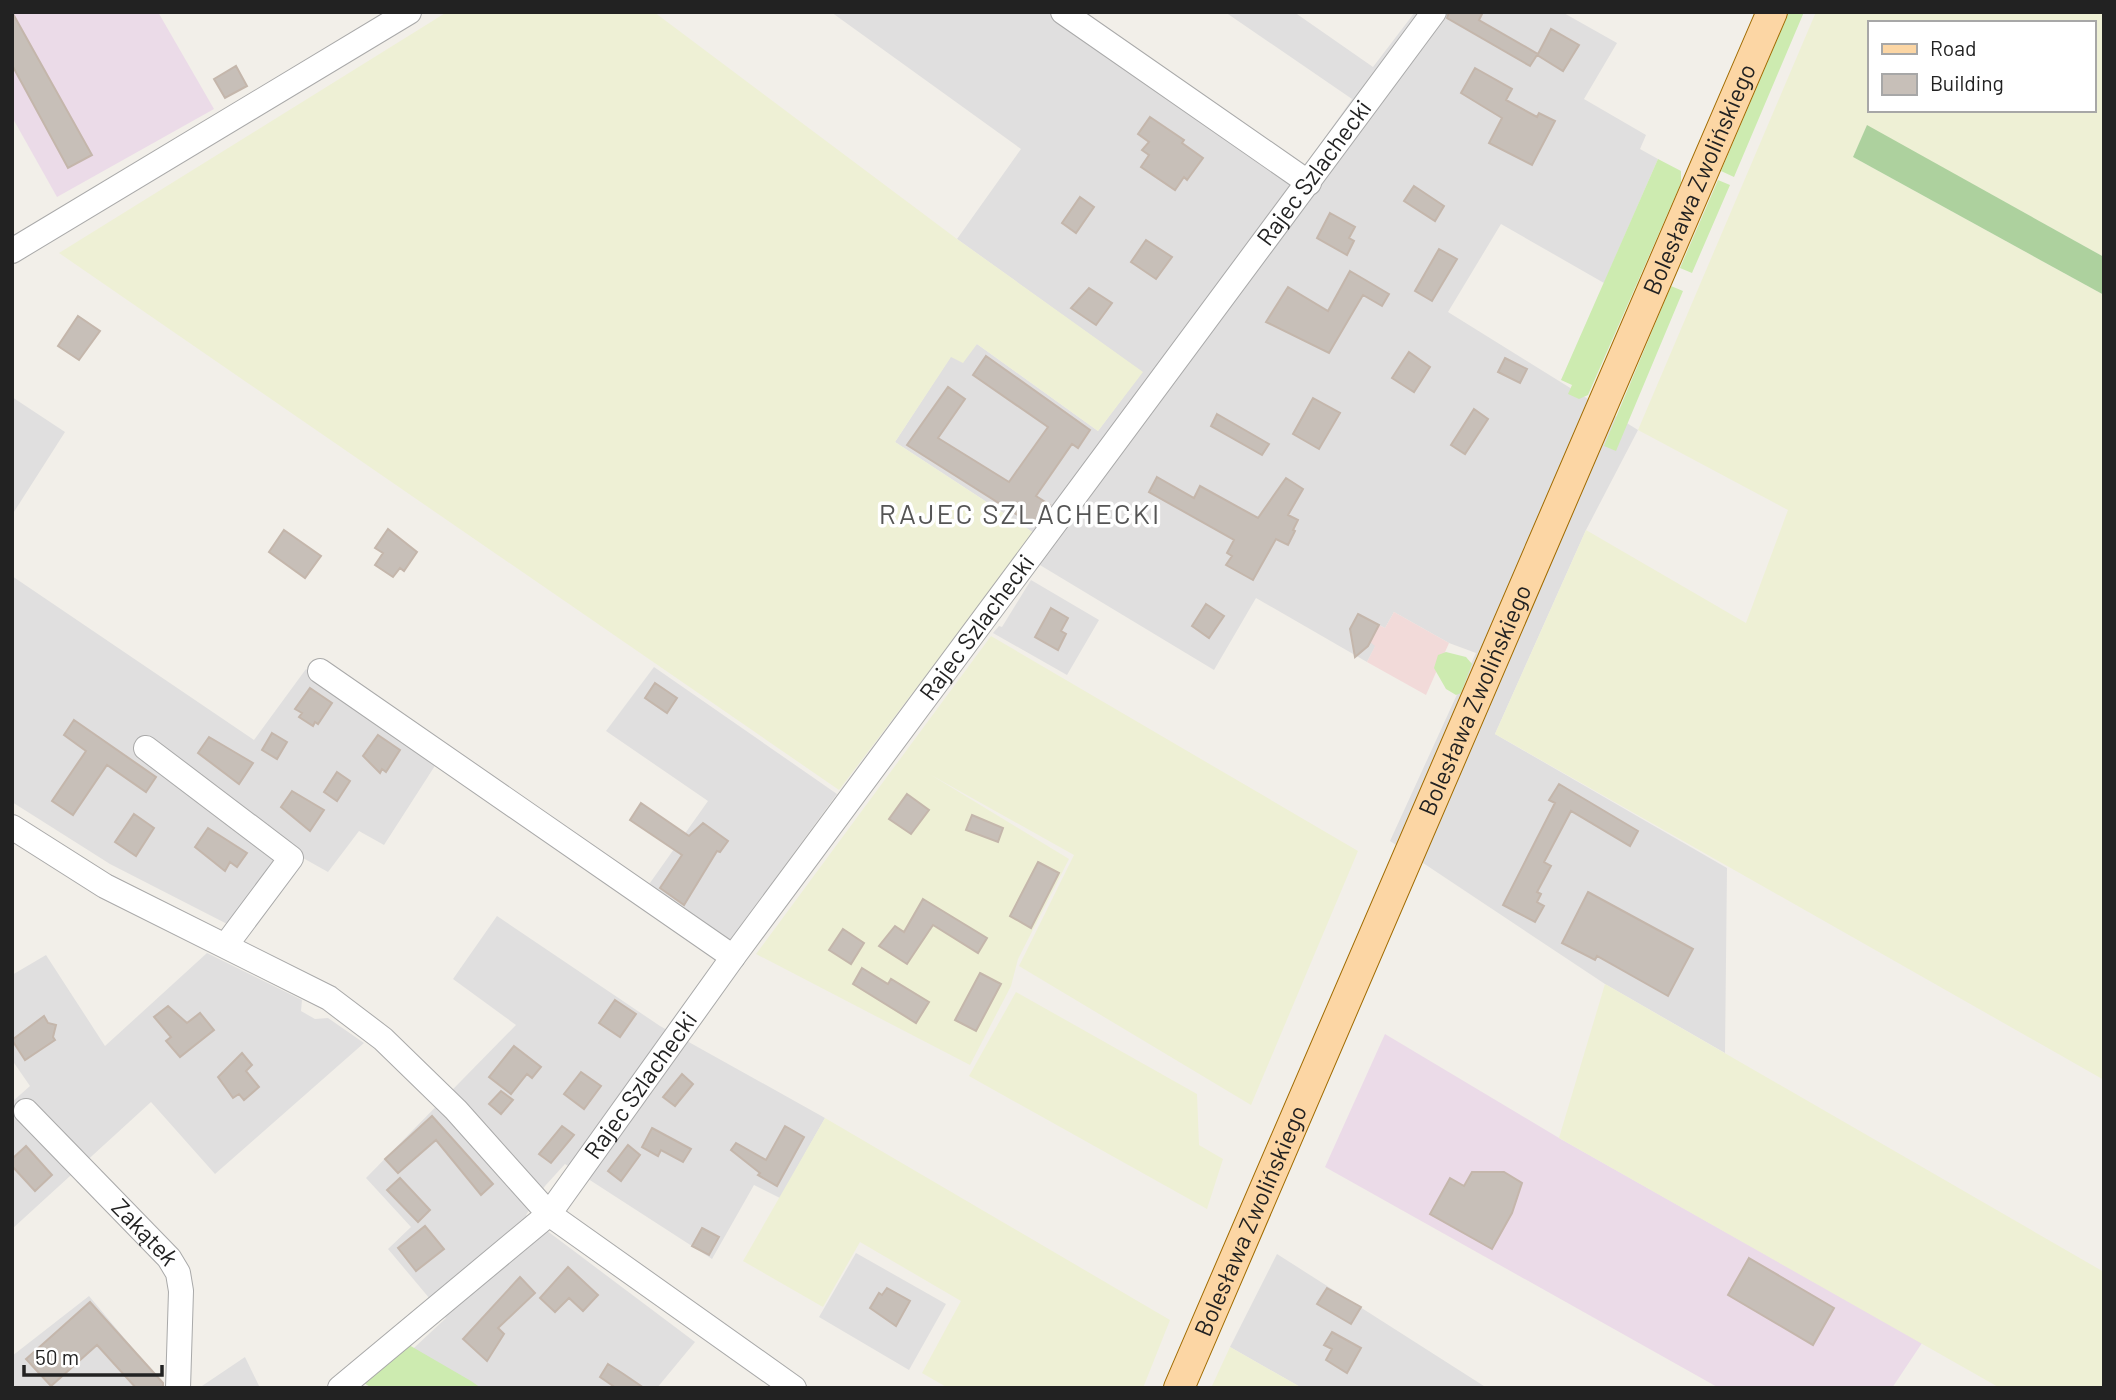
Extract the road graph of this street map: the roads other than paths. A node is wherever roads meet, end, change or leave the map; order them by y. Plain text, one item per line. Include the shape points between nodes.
1 (409, 12) edge
2 (1062, 12) edge
3 (1434, 12) edge
4 (1772, 12) edge
5 (1309, 183) junction
6 (12, 251) edge
7 (320, 671) dead end
8 (146, 748) dead end
9 (12, 827) edge
10 (226, 945) junction
11 (733, 957) junction
12 (26, 1111) dead end
13 (549, 1214) junction
14 (178, 1388) edge
15 (340, 1388) edge
16 (794, 1388) edge
17 (1179, 1388) edge

1 - 6 street
2 - 5 street
3 - 5 street, Rajec Szlachecki
4 - 17 main road, Bolesława Zwolińskiego
5 - 11 street, Rajec Szlachecki
7 - 11 street
8 - 10 street via 291,858
9 - 10 street via 105,886
10 - 13 street via 328,998 383,1039 456,1110
11 - 13 street, Rajec Szlachecki
12 - 14 street, Zakątek via 169,1258 178,1273
13 - 15 street, Rajec Szlachecki
13 - 16 street

